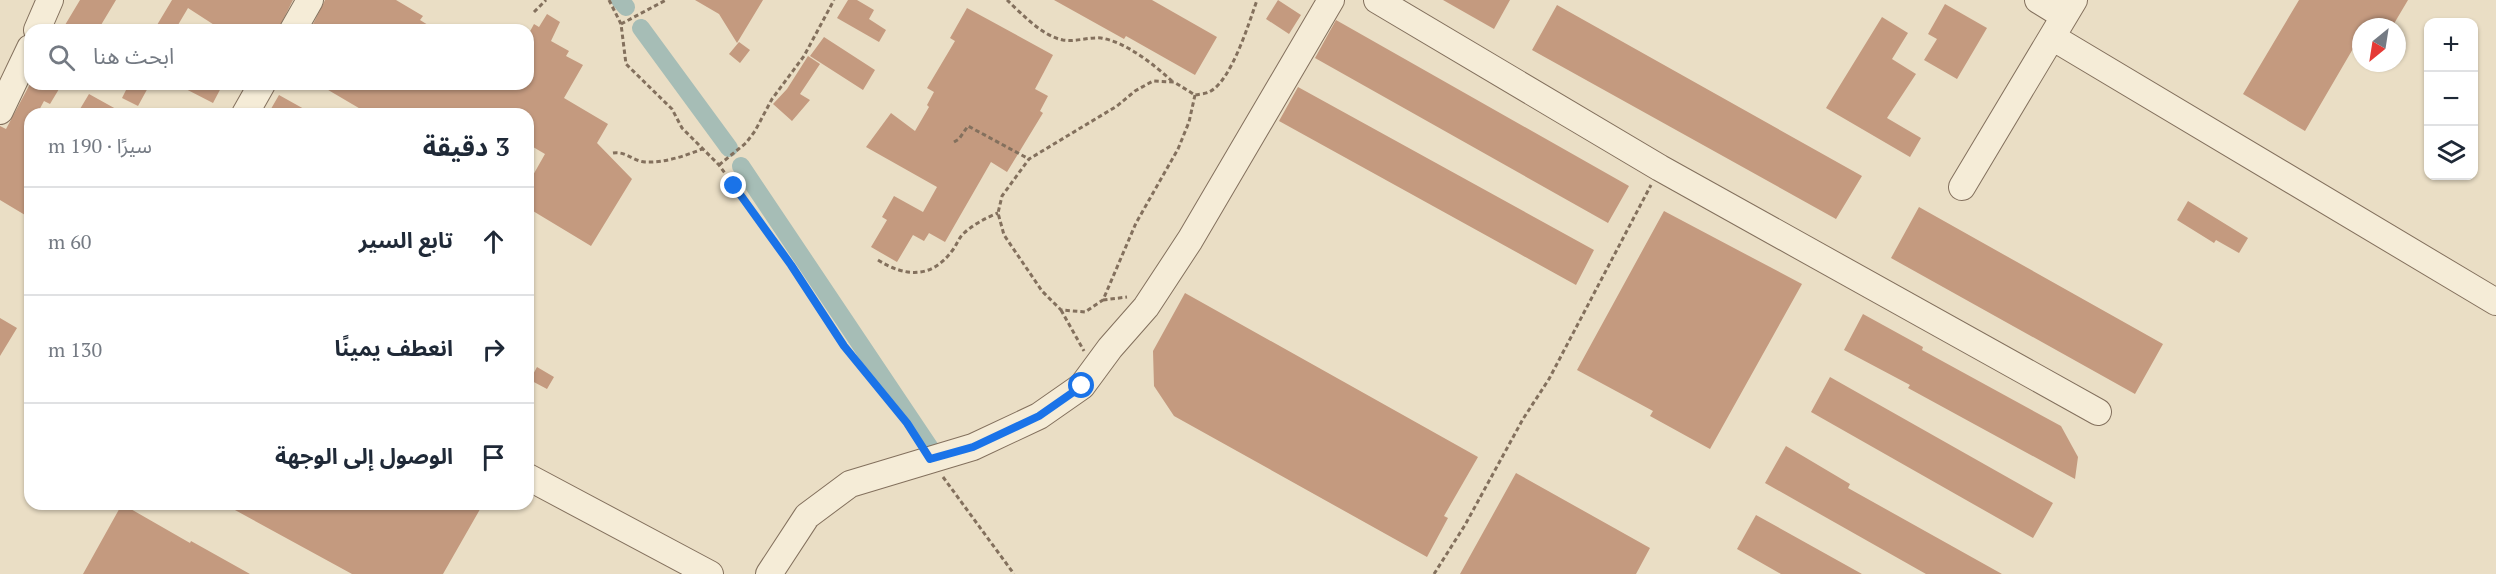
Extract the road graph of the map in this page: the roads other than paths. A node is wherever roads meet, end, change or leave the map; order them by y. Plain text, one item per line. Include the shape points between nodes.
1 (50, 0) edge
2 (310, 0) edge
3 (1331, 0) edge
4 (1377, 0) edge
5 (2038, 0) edge
6 (2063, 18) edge
7 (40, 24) edge
8 (296, 24) edge
9 (24, 61) edge
10 (259, 90) edge
11 (248, 108) edge
12 (0, 111) edge
13 (1962, 188) dead end
14 (2496, 302) edge
15 (2098, 412) dead end
16 (534, 480) edge
17 (710, 574) edge
18 (769, 574) edge

1 - 7 street
2 - 8 street
3 - 18 street via 1190,240 1146,307 1082,386 1039,416 973,447 850,484 807,516
4 - 15 street via 1660,168
5 - 6 street
6 - 13 street
6 - 14 street
9 - 12 street
10 - 11 street
16 - 17 street

